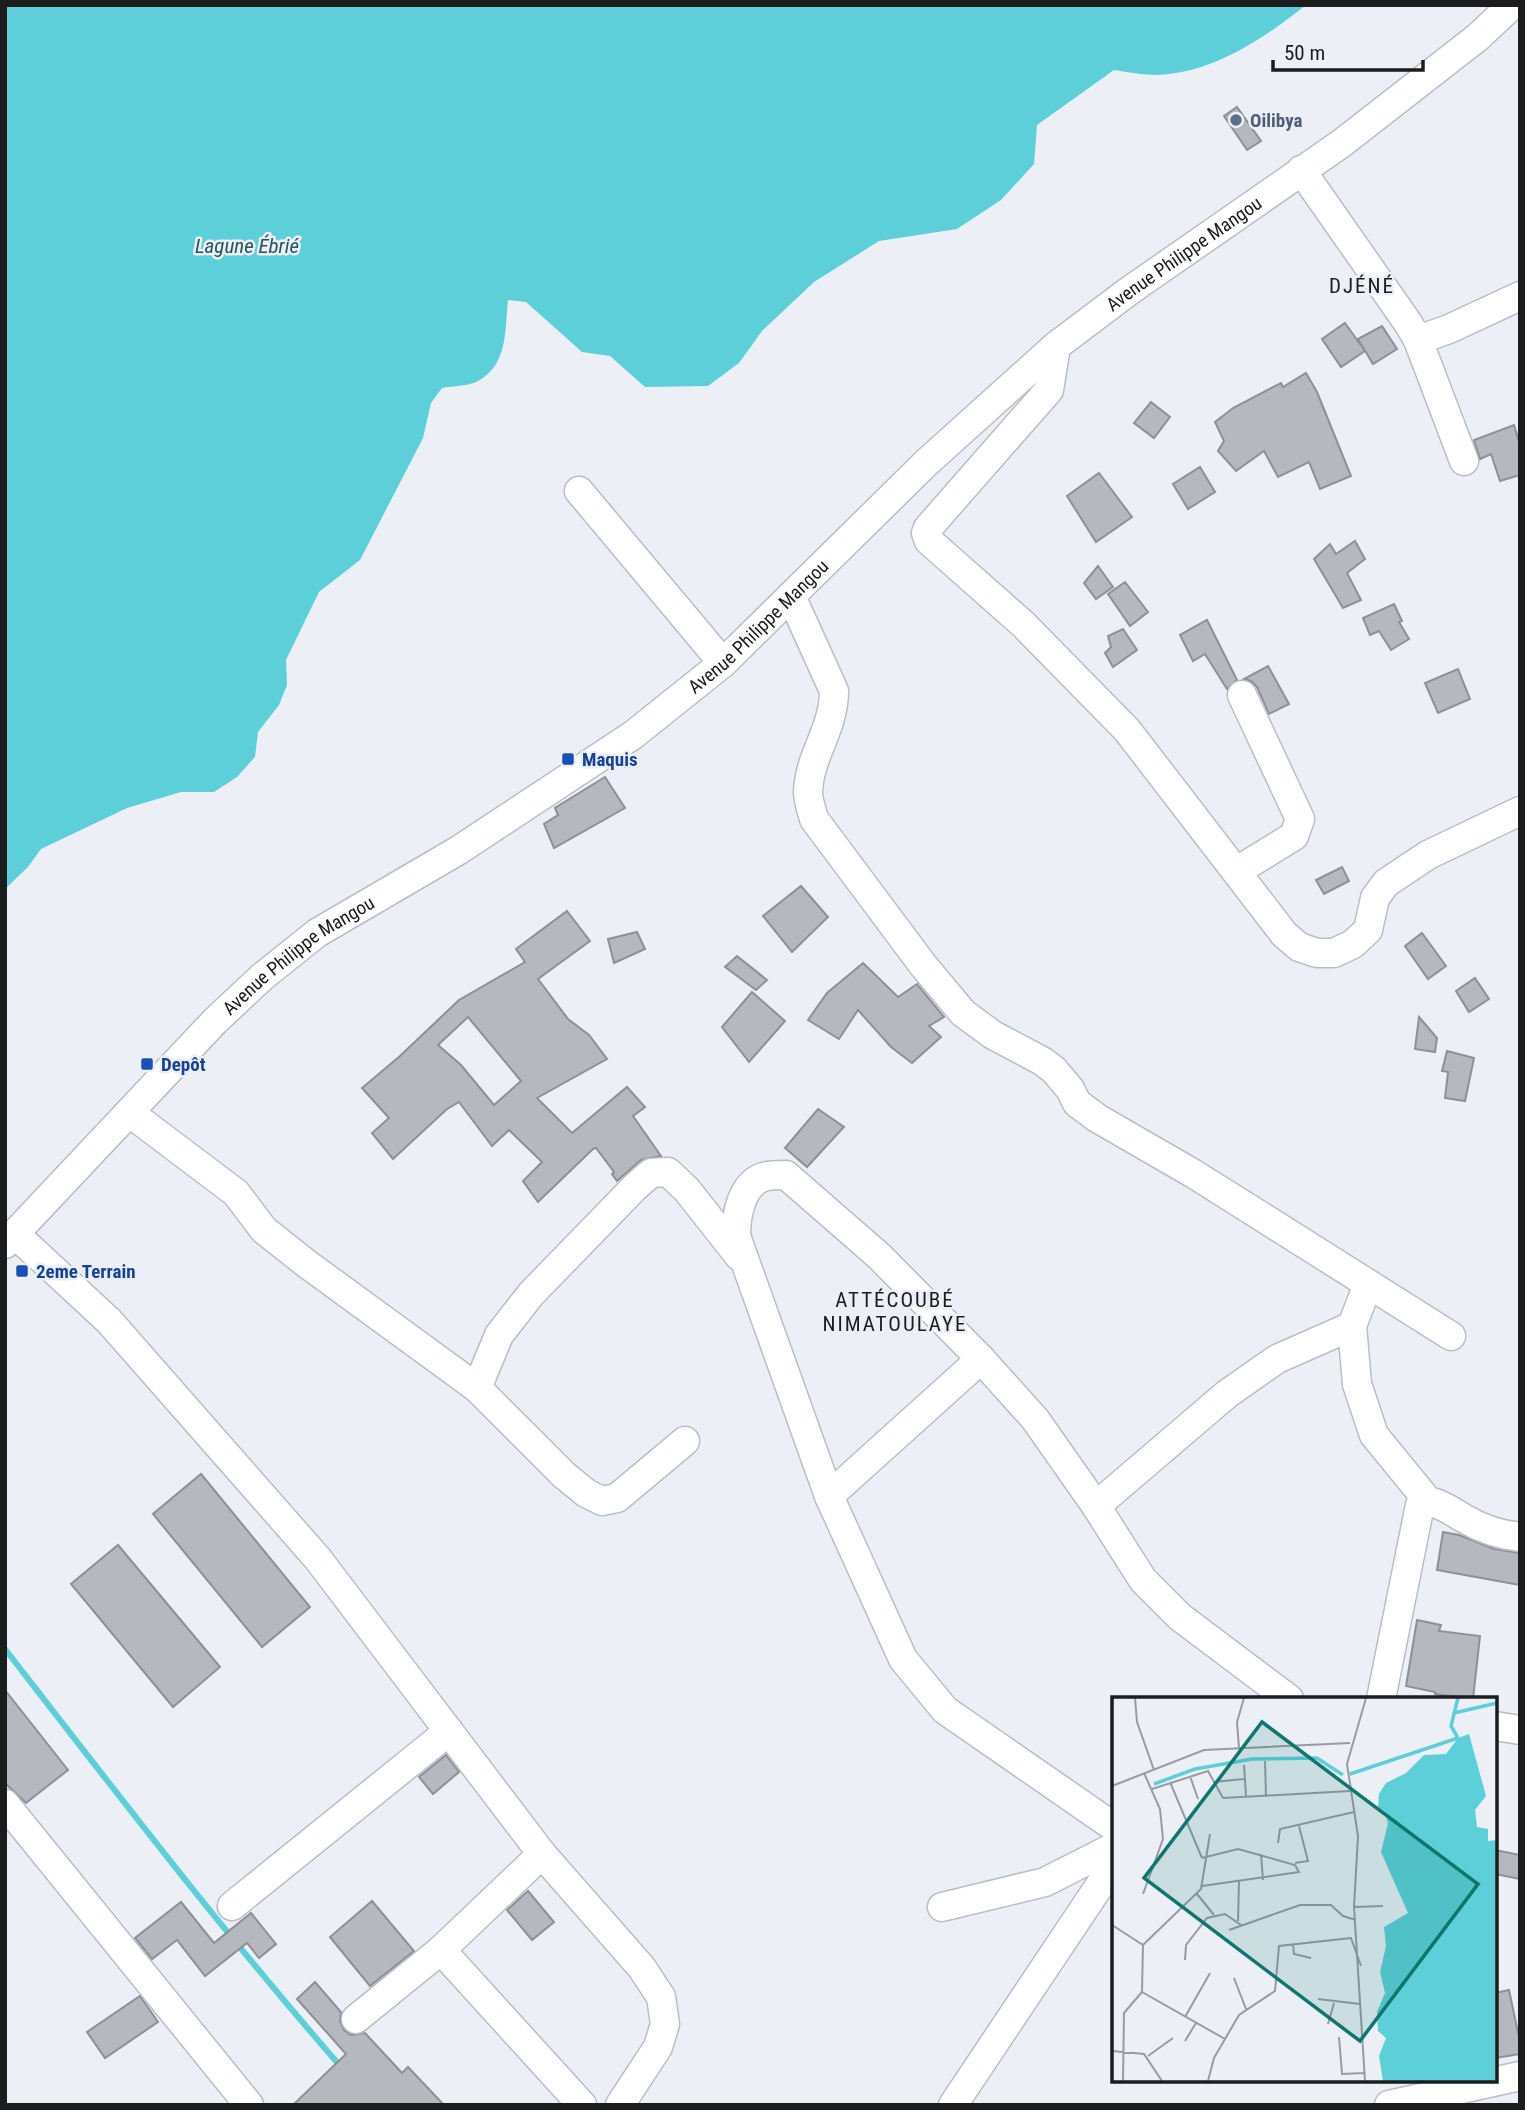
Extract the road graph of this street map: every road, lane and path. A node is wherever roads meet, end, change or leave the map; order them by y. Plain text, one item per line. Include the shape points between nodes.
1 (1512, 5) edge
2 (1301, 170) junction
3 (1520, 296) edge
4 (1418, 340) junction
5 (1056, 345) junction
6 (1464, 461) dead end
7 (579, 491) dead end
8 (791, 596) junction
9 (723, 663) junction
10 (1242, 695) dead end
11 (1520, 811) edge
12 (1237, 871) junction
13 (130, 1113) junction
14 (10, 1239) edge
15 (747, 1267) junction
16 (1368, 1284) junction
17 (1352, 1326) junction
18 (1451, 1336) dead end
19 (981, 1359) junction
20 (477, 1388) junction
21 (685, 1441) dead end
22 (829, 1496) junction
23 (1428, 1502) junction
24 (1096, 1506) junction
25 (1520, 1537) edge
26 (1286, 1697) edge
27 (1381, 1697) edge
28 (1497, 1726) edge
29 (1520, 1730) edge
30 (449, 1731) junction
31 (5, 1804) edge
32 (1112, 1826) edge
33 (1112, 1848) edge
34 (542, 1854) junction
35 (1112, 1867) edge
36 (232, 1906) dead end
37 (942, 1907) dead end
38 (441, 1950) junction
39 (356, 2019) dead end
40 (1520, 2076) edge
41 (1497, 2081) edge
42 (1493, 2082) edge
43 (248, 2105) edge
44 (582, 2105) edge
45 (620, 2105) edge
46 (953, 2105) edge
47 (1389, 2105) edge

1 - 2 street, Avenue Philippe Mangou via 1478,37
2 - 4 street
2 - 5 street, Avenue Philippe Mangou
3 - 4 street
4 - 6 street
5 - 8 street, Avenue Philippe Mangou
5 - 12 street via 1049,390 926,533 929,541 1023,624 1127,730
7 - 9 street
8 - 9 street, Avenue Philippe Mangou
8 - 16 street via 834,691 829,728 815,758 808,793 814,819 931,975 963,1013 1054,1070 1077,1103 1097,1118
9 - 13 street, Avenue Philippe Mangou via 633,734 533,802 317,933 215,1021
10 - 12 street via 1300,819 1294,836
11 - 12 street via 1398,873 1375,898 1368,930 1334,953 1299,947
13 - 14 street, Avenue Philippe Mangou
13 - 20 street via 236,1193 264,1230 306,1264
14 - 30 street via 109,1321 318,1559
15 - 19 street via 736,1236 736,1216 744,1194 762,1177 786,1175 879,1256
15 - 20 street via 687,1190 668,1172 651,1174 531,1294 499,1335
15 - 22 street
16 - 17 street
16 - 18 street
17 - 23 street via 1357,1384 1374,1436
17 - 24 street via 1277,1359 1227,1394
19 - 22 street
19 - 24 street via 1035,1419
20 - 21 street via 564,1475 602,1501 617,1498
22 - 32 street via 903,1659 945,1710
23 - 25 street via 1495,1533
23 - 27 street via 1420,1505
24 - 26 street via 1143,1580 1180,1617
28 - 29 street
30 - 34 street
30 - 36 street
31 - 43 street
33 - 37 street via 1045,1882
34 - 38 street
34 - 45 street via 642,1968 661,1997 665,2024 658,2047
35 - 46 street
38 - 39 street
38 - 44 street
40 - 41 street
42 - 47 street

